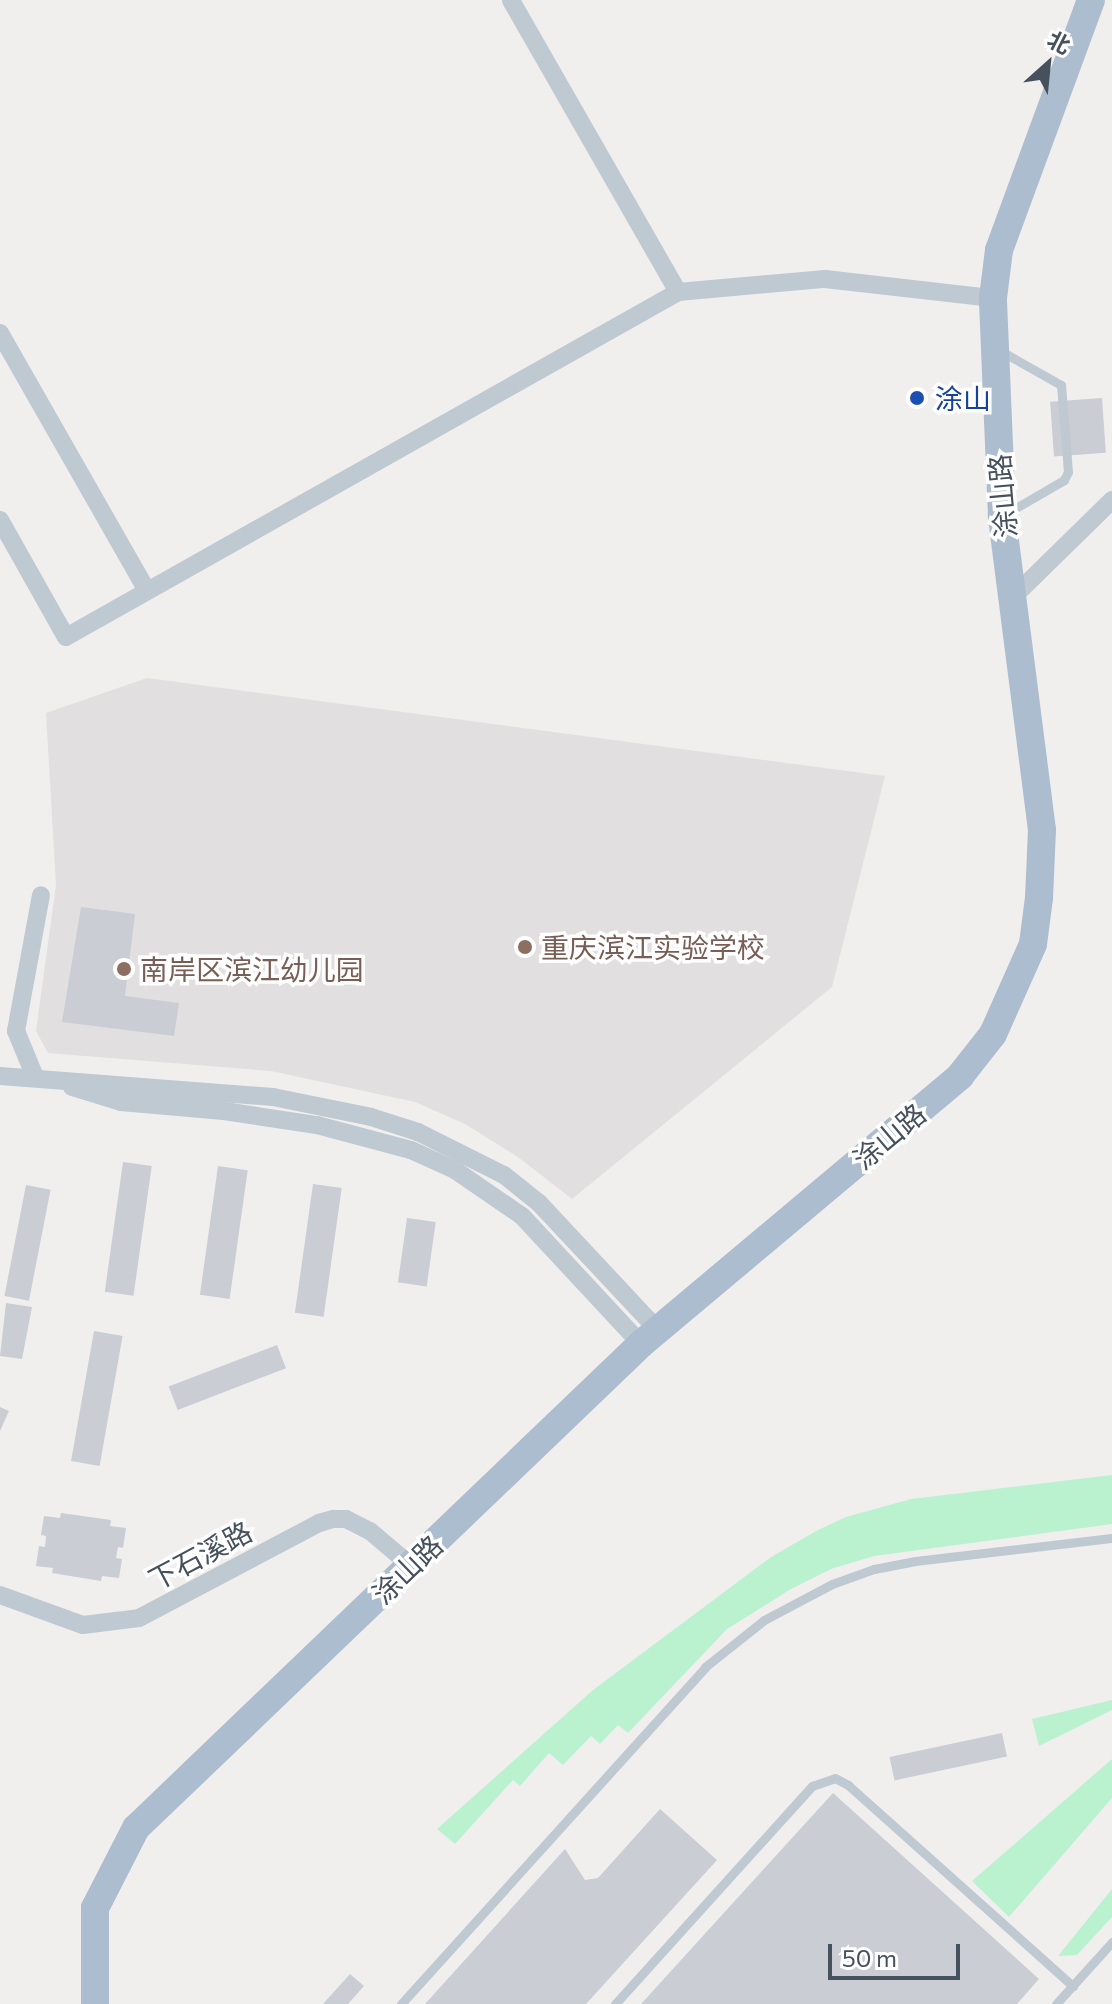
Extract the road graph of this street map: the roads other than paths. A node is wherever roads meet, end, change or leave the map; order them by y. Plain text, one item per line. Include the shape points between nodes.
1 (511, 0) edge
2 (1091, 0) edge
3 (678, 292) junction
4 (993, 298) junction
5 (0, 333) edge
6 (992, 347) junction
7 (1112, 500) edge
8 (1002, 516) junction
9 (0, 520) edge
10 (147, 591) junction
11 (1013, 597) junction
12 (41, 895) dead end
13 (0, 1076) edge
14 (35, 1077) junction
15 (650, 1337) junction
16 (1112, 1538) edge
17 (410, 1565) junction
18 (0, 1595) edge
19 (1112, 1942) edge
20 (1073, 1986) junction
21 (95, 2004) edge
22 (401, 2004) edge
23 (615, 2004) edge
24 (1056, 2004) edge

1 - 3 street
2 - 4 main road, 涂山路 via 999,250
3 - 4 street via 825,279
3 - 10 street
4 - 6 main road, 涂山路
5 - 10 street
6 - 8 main road, 涂山路
6 - 8 lane via 1061,385 1068,472 1064,480
7 - 11 street
8 - 11 main road, 涂山路
9 - 10 street via 66,637
11 - 15 main road, 涂山路 via 1042,830 1039,898 1033,944 993,1034 960,1076
12 - 14 street via 16,1031
13 - 14 street
14 - 15 street via 121,1102 317,1125 411,1150 455,1170 522,1216
15 - 17 main road, 涂山路
16 - 22 lane via 874,1569 832,1584 764,1620 705,1667
17 - 18 street, 下石溪路 via 370,1531 346,1519 333,1519 139,1618 83,1625
17 - 21 main road, 涂山路 via 136,1828 95,1908
19 - 20 lane
20 - 23 lane via 835,1778 812,1786
20 - 24 lane

